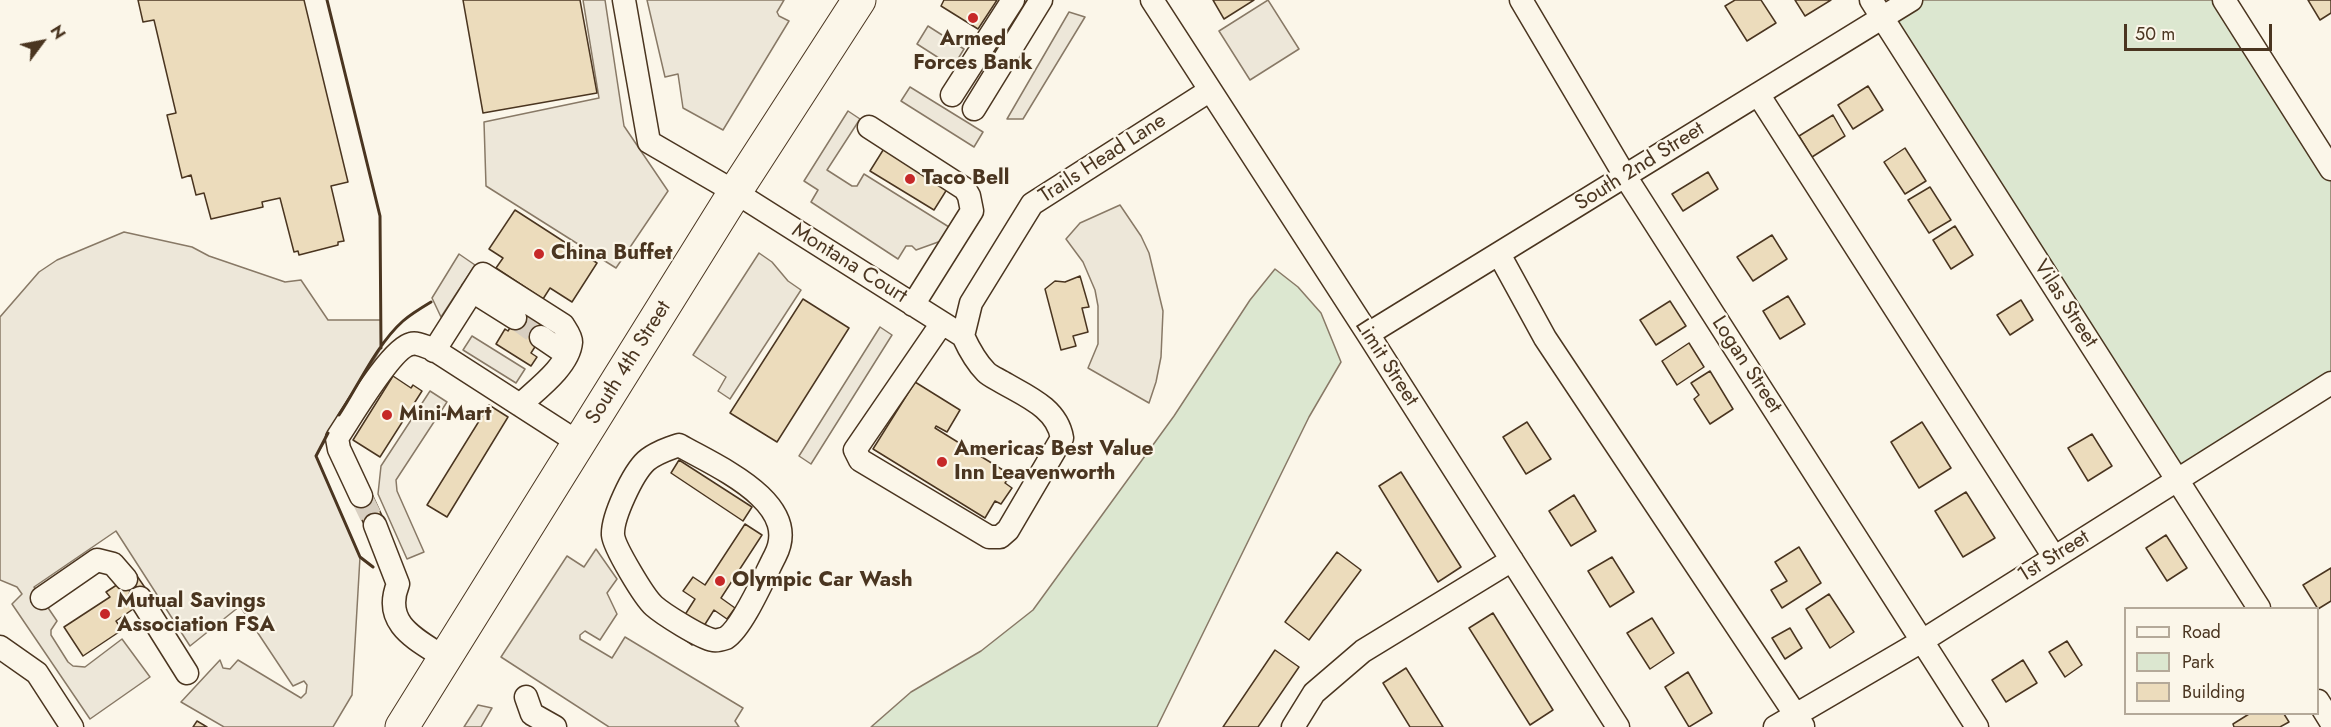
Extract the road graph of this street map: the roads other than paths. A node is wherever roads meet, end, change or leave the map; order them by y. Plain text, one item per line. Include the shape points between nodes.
1 (624, 0) edge
2 (859, 0) edge
3 (1013, 0) edge
4 (1041, 0) edge
5 (1152, 0) edge
6 (1521, 0) edge
7 (1911, 0) edge
8 (2224, 0) edge
9 (1876, 9) edge
10 (1209, 91) junction
11 (1758, 94) junction
12 (952, 95) dead end
13 (974, 109) dead end
14 (869, 127) dead end
15 (2331, 170) edge
16 (1625, 176) junction
17 (735, 192) junction
18 (1499, 254) junction
19 (477, 283) junction
20 (913, 305) junction
21 (515, 318) tunnel mouth
22 (942, 323) junction
23 (1368, 334) junction
24 (963, 336) junction
25 (541, 338) tunnel mouth
26 (435, 351) junction
27 (566, 354) junction
28 (2331, 383) edge
29 (520, 405) junction
30 (579, 443) junction
31 (2177, 479) junction
32 (630, 485) joint
33 (362, 496) tunnel mouth
34 (375, 525) tunnel mouth
35 (2054, 557) junction
36 (1512, 560) junction
37 (126, 579) dead end
38 (42, 598) dead end
39 (140, 598) dead end
40 (2258, 607) edge
41 (1922, 641) junction
42 (0, 647) edge
43 (445, 658) junction
44 (187, 674) dead end
45 (526, 697) dead end
46 (2319, 703) edge
47 (1800, 721) edge
48 (2331, 722) edge
49 (72, 727) edge
50 (402, 727) edge
51 (555, 727) edge
52 (1293, 727) edge
53 (1618, 727) edge
54 (1775, 727) edge
55 (1977, 727) edge

1 - 17 street, Montana Court via 649,142
2 - 17 highway, South 4th Street
3 - 12 street
4 - 13 street
5 - 10 street, Limit Street
6 - 16 street, Logan Street
7 - 9 street, South 2nd Street
8 - 15 street
9 - 11 street, South 2nd Street
9 - 31 street, Vilas Street
10 - 23 street, Limit Street
10 - 24 street, Trails Head Lane via 1032,204 971,303
11 - 16 street, South 2nd Street
11 - 35 street
14 - 20 street via 965,189 972,203 972,211
16 - 18 street, South 2nd Street
16 - 41 street, Logan Street
17 - 20 street, Montana Court
17 - 30 highway, South 4th Street
18 - 23 street, South 2nd Street
18 - 47 street via 1545,338
19 - 21 street
19 - 26 street
19 - 27 street via 563,325 571,343
20 - 22 street, Montana Court
22 - 24 street, Montana Court
22 - 24 street via 855,450 860,460 989,537 1000,537 1008,530 1062,438 1061,429 1044,407 987,374
23 - 36 street, Limit Street
25 - 27 street
26 - 29 street
26 - 33 street via 413,343 391,357 338,438
27 - 29 street via 558,370
28 - 31 street, 1st Street
29 - 30 street
30 - 43 highway, South 4th Street
31 - 35 street, 1st Street
31 - 40 street, Vilas Street
32 - 32 street via 615,520 613,536 640,587 653,605 699,634 715,641 726,638 739,626 780,547 782,531 769,503 752,488 679,444 646,461
34 - 43 street via 398,584 392,598 394,612 408,633
35 - 41 street, 1st Street
36 - 52 street via 1363,651 1314,693
36 - 53 street, Limit Street
37 - 38 street via 113,564 97,560
39 - 44 street
41 - 47 street, 1st Street
41 - 55 street, Logan Street
42 - 49 street via 37,673
43 - 50 highway, South 4th Street
45 - 51 street via 532,714
46 - 48 street
47 - 54 street, 1st Street

